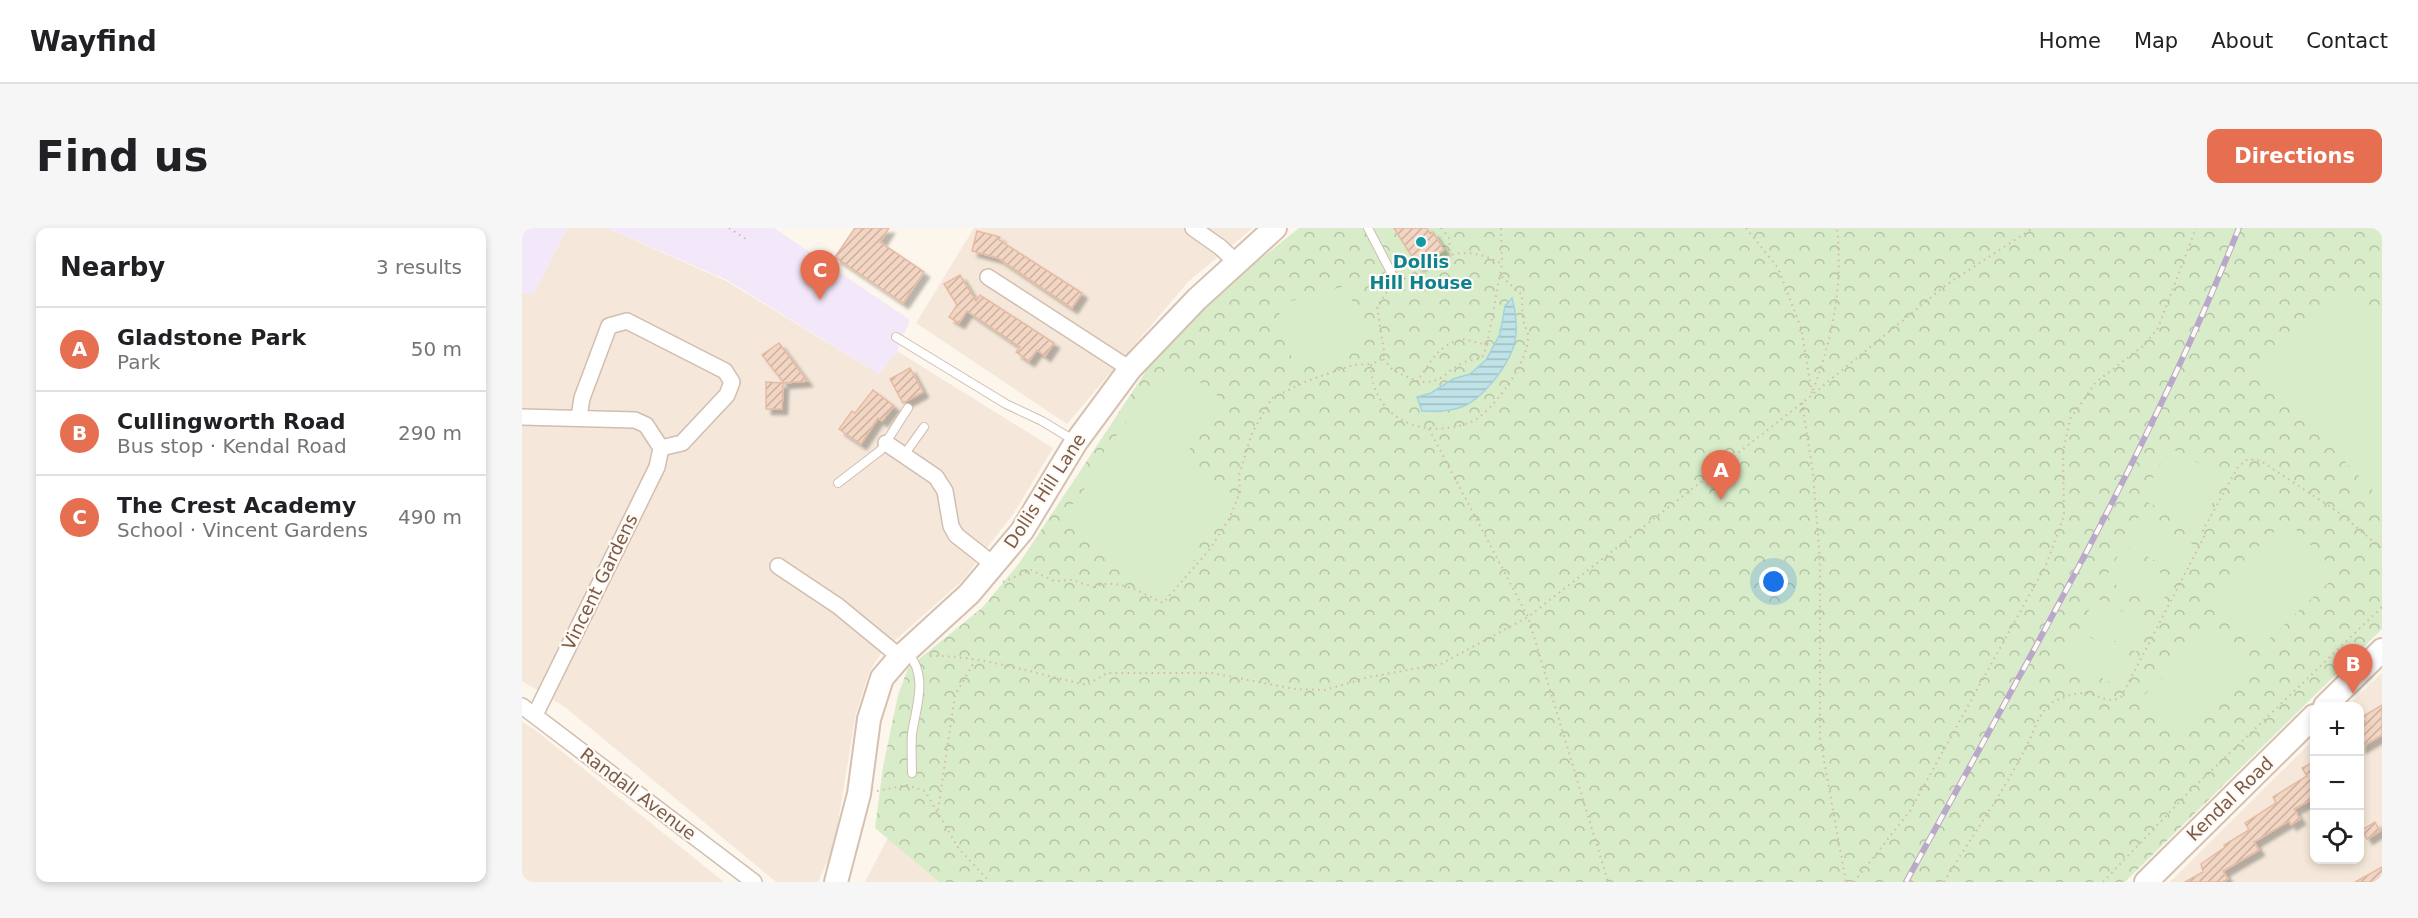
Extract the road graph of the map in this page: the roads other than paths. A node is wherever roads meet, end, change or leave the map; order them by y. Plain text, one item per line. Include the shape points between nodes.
1 (1193, 228) edge
2 (1275, 228) edge
3 (1368, 228) edge
4 (1236, 262) junction
5 (988, 277) dead end
6 (1394, 278) road end
7 (897, 338) dead end
8 (1130, 369) junction
9 (908, 408) dead end
10 (522, 417) edge
11 (579, 417) junction
12 (924, 427) dead end
13 (1076, 442) junction
14 (886, 443) junction
15 (661, 448) junction
16 (904, 455) junction
17 (838, 483) dead end
18 (778, 566) dead end
19 (998, 574) junction
20 (2382, 650) edge
21 (907, 658) junction
22 (2329, 702) edge
23 (528, 710) edge
24 (2310, 720) edge
25 (912, 773) dead end
26 (754, 882) edge
27 (836, 882) edge
28 (2146, 882) edge

1 - 4 street
2 - 4 street, Dollis Hill Lane
3 - 6 lane
4 - 8 street, Dollis Hill Lane
5 - 8 street
7 - 13 lane via 1018,412 1042,421
8 - 13 street, Dollis Hill Lane
9 - 14 lane
10 - 11 street
11 - 15 street via 634,420 645,425
11 - 15 street via 582,398 609,326 627,321 725,371 732,382 727,394 682,443
12 - 16 lane
13 - 19 street, Dollis Hill Lane
14 - 16 street
14 - 17 lane
15 - 23 street, Vincent Gardens via 657,467
16 - 19 street via 942,484 956,535
18 - 21 street
19 - 21 street, Dollis Hill Lane via 969,594
20 - 22 street
21 - 25 lane via 921,689 912,736
21 - 27 street, Dollis Hill Lane via 882,678 869,719 859,794
23 - 26 street, Randall Avenue
24 - 28 street, Kendal Road

